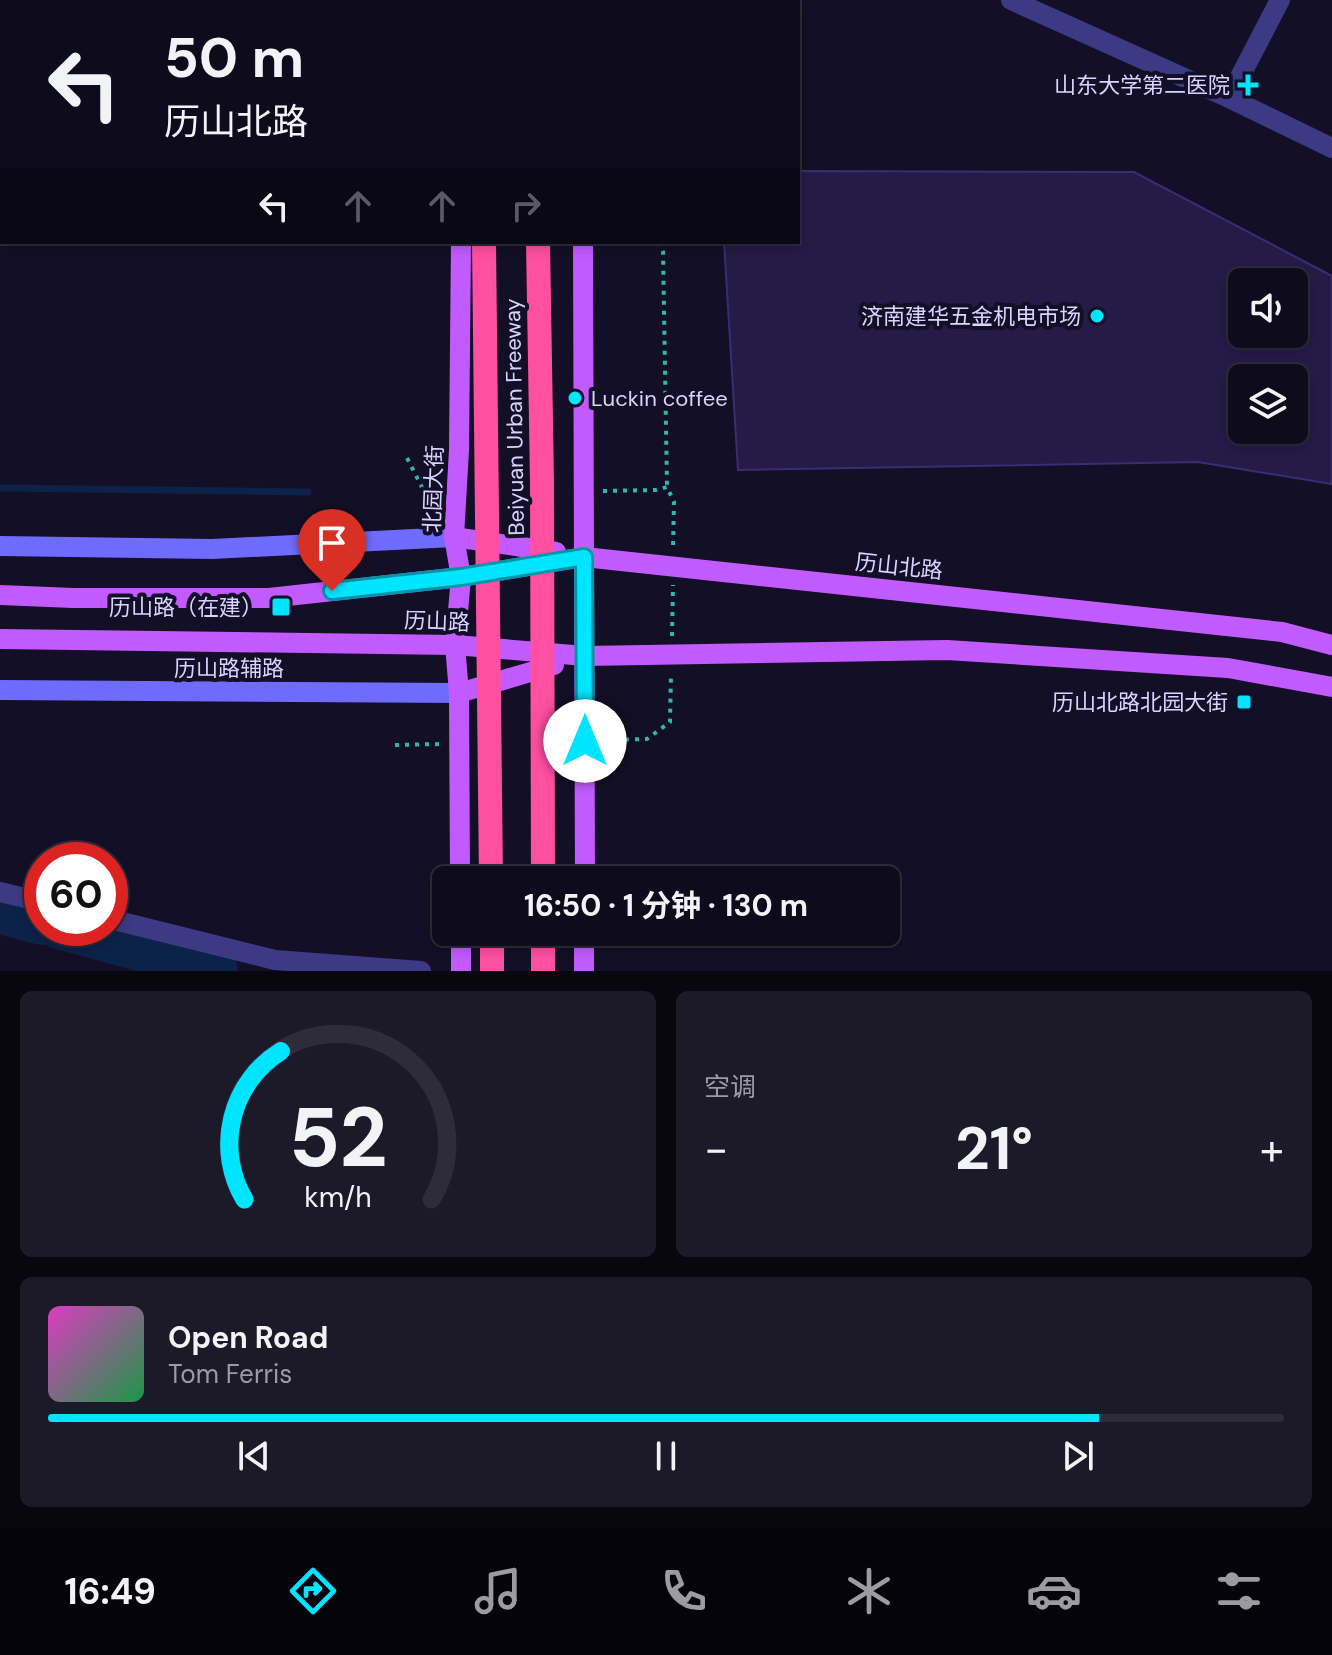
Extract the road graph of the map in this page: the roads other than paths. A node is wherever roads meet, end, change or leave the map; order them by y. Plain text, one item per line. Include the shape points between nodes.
1 (1011, 0) edge
2 (1280, 0) edge
3 (1229, 98) junction
4 (1332, 148) edge
5 (461, 244) edge
6 (484, 244) edge
7 (538, 244) edge
8 (583, 244) edge
9 (454, 537) junction
10 (0, 546) edge
11 (584, 557) junction
12 (461, 577) junction
13 (0, 595) edge
14 (0, 639) edge
15 (455, 645) junction
16 (1332, 645) edge
17 (585, 656) junction
18 (1332, 687) edge
19 (0, 690) edge
20 (459, 693) junction
21 (460, 866) edge
22 (491, 866) edge
23 (543, 866) edge
24 (585, 866) edge
25 (0, 892) edge
26 (24, 898) edge
27 (128, 923) edge
28 (461, 946) edge
29 (492, 946) edge
30 (543, 946) edge
31 (584, 946) edge
32 (421, 971) edge
33 (461, 971) edge
34 (492, 971) edge
35 (543, 971) edge
36 (584, 971) edge

1 - 3 street
2 - 3 street
3 - 4 street
5 - 9 main road, 北园大街
6 - 22 highway, Beiyuan Urban Freeway, bridge
7 - 23 highway, Beiyuan Urban Freeway, bridge
8 - 11 main road
9 - 10 street via 212,549
9 - 11 main road
9 - 12 main road, 北园大街
11 - 12 main road, 历山北路
11 - 16 main road, 历山北路 via 1282,632
11 - 17 main road
12 - 13 main road, 历山路 via 269,598
12 - 15 main road, 北园大街
14 - 15 main road, 历山路
15 - 17 main road, 历山路
15 - 20 main road, 北园大街
17 - 18 main road via 947,650 1228,668
17 - 20 main road
17 - 24 main road
19 - 20 street, 历山路辅路
20 - 21 main road, 北园大街
25 - 26 street
27 - 32 street via 275,960
28 - 33 main road
29 - 34 highway
30 - 35 highway
31 - 36 main road

